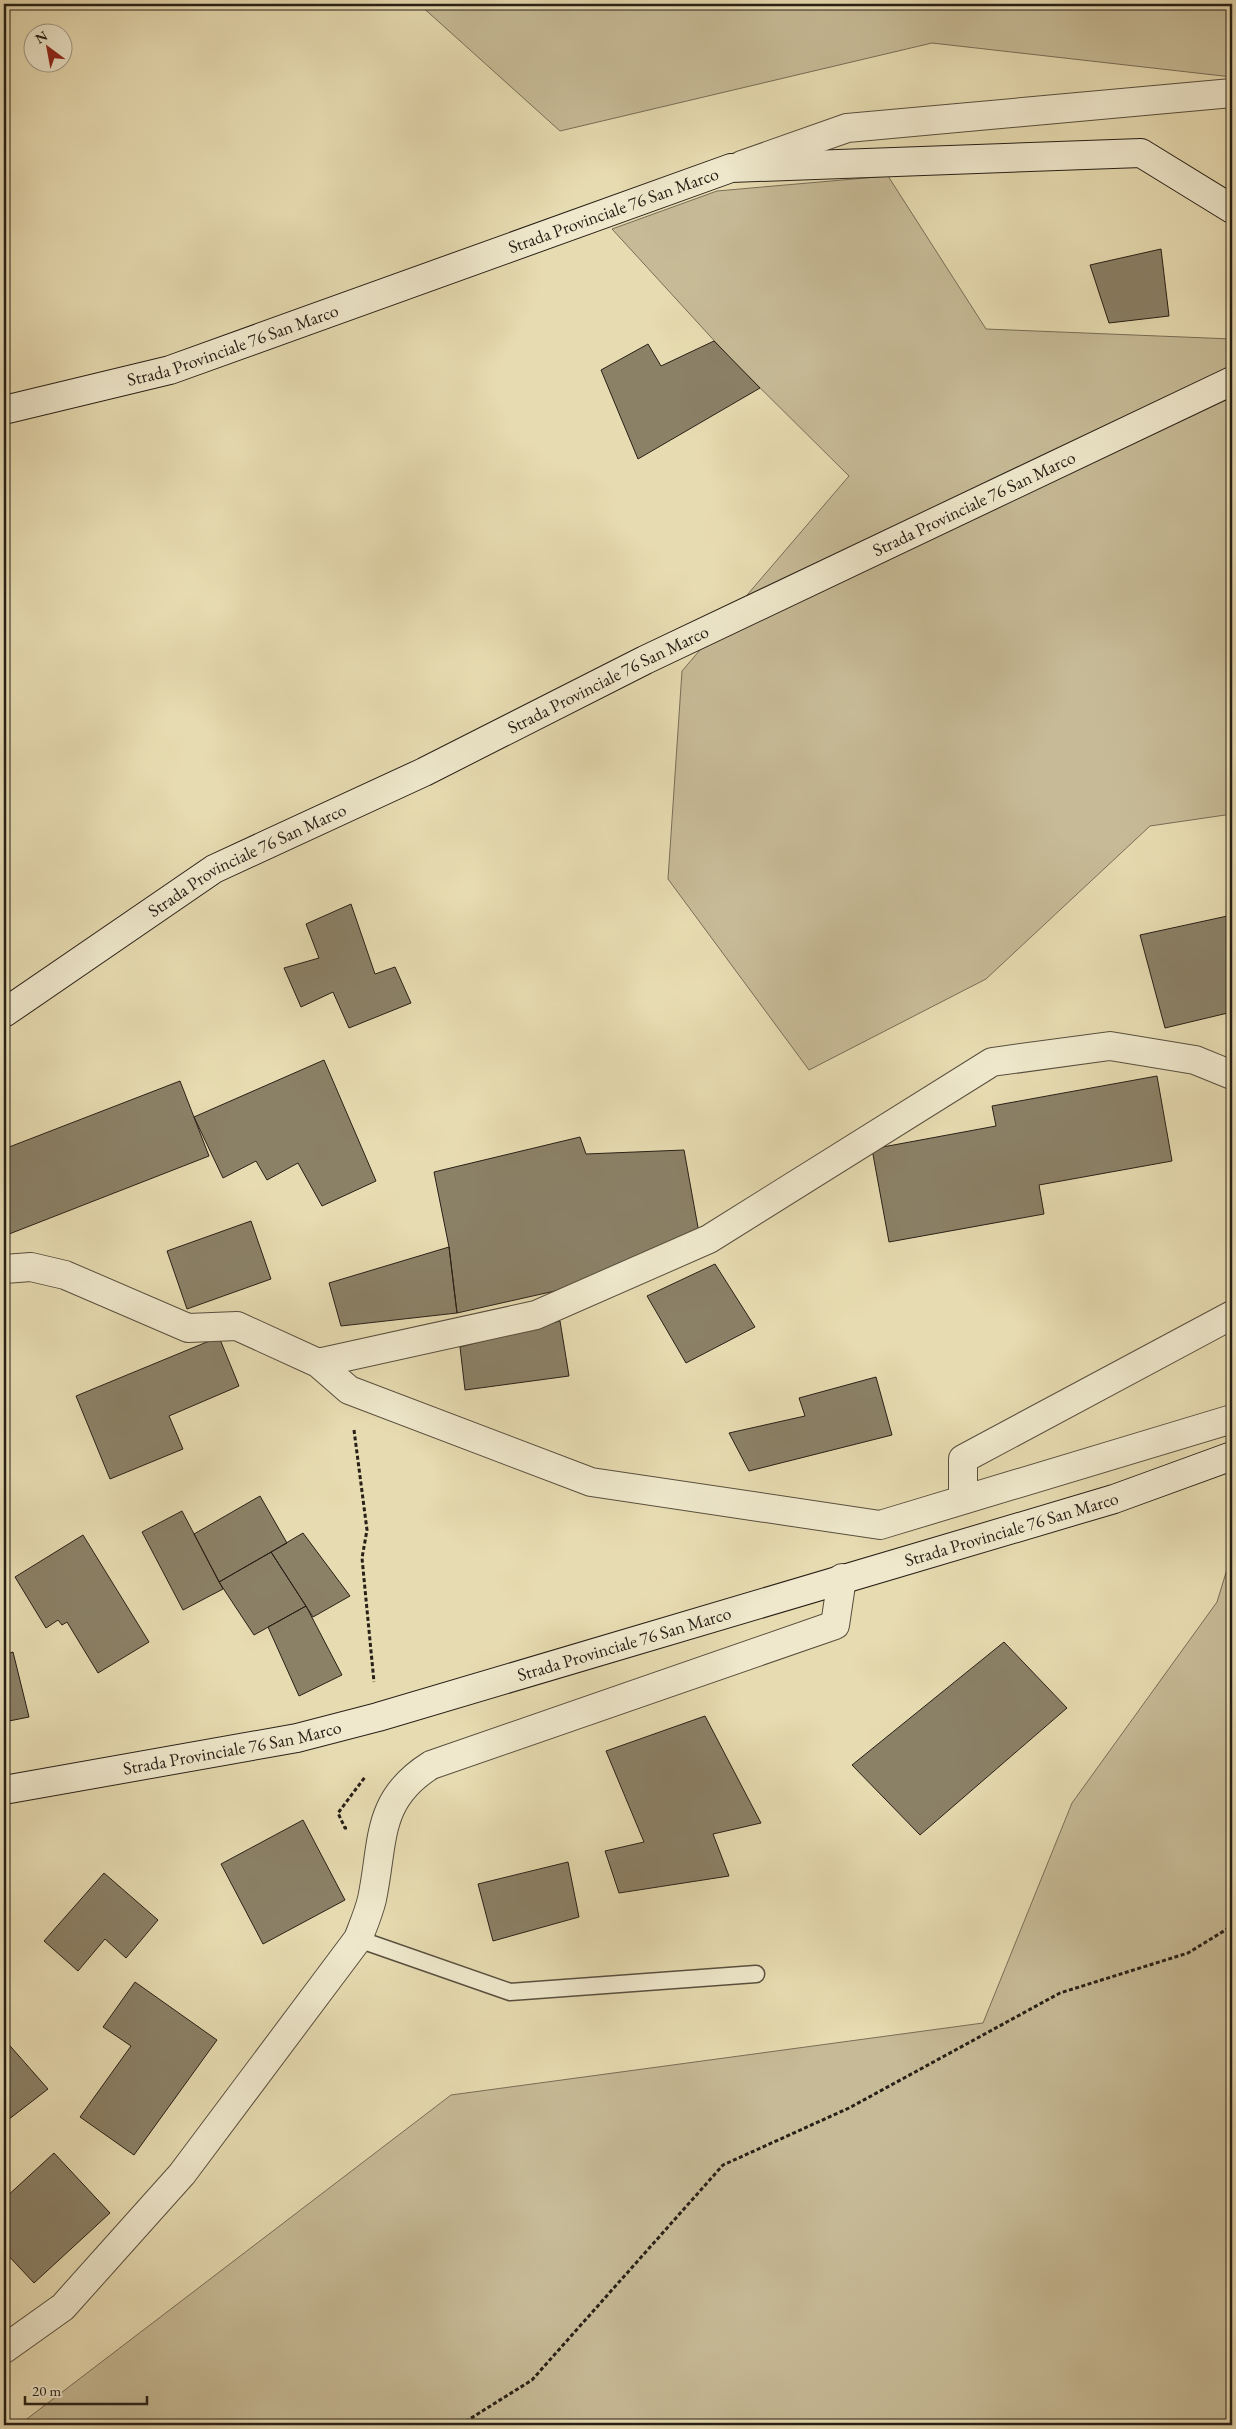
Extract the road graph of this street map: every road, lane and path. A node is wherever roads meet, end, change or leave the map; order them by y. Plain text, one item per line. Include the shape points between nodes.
1 (1232, 93) edge
2 (731, 168) junction
3 (1232, 209) edge
4 (1232, 381) edge
5 (4, 410) edge
6 (4, 1013) edge
7 (1232, 1075) edge
8 (4, 1269) edge
9 (1232, 1315) edge
10 (318, 1363) junction
11 (348, 1390) junction
12 (1232, 1419) edge
13 (1232, 1456) edge
14 (963, 1500) junction
15 (842, 1578) junction
16 (378, 1717) junction
17 (371, 1772) dead end
18 (4, 1790) edge
19 (385, 1823) junction
20 (1232, 1926) edge
21 (358, 1939) junction
22 (756, 1974) dead end
23 (4, 2348) edge
24 (460, 2425) edge

1 - 2 street via 846,128
2 - 3 street, Strada Provinciale 76 San Marco via 1141,153
2 - 5 street, Strada Provinciale 76 San Marco via 170,370
4 - 6 street, Strada Provinciale 76 San Marco via 645,660 424,772 214,869
7 - 10 street via 1196,1060 1110,1046 992,1062 709,1239 536,1315
8 - 10 street via 31,1266 65,1275 188,1328 236,1326
9 - 14 street via 963,1459
10 - 11 street
11 - 14 street via 591,1482 880,1525
11 - 16 path via 368,1530 362,1558
12 - 14 street
13 - 15 street, Strada Provinciale 76 San Marco via 1114,1499
15 - 16 street, Strada Provinciale 76 San Marco
15 - 19 street via 835,1625 431,1765 406,1783 389,1808
16 - 18 street, Strada Provinciale 76 San Marco via 297,1738
17 - 19 path via 358,1784 338,1813 345,1828
19 - 21 street via 372,1901
20 - 24 path via 1188,1953 1060,1992 849,2108 723,2165 532,2380
21 - 22 lane via 510,1992
21 - 23 street via 182,2174 63,2307

